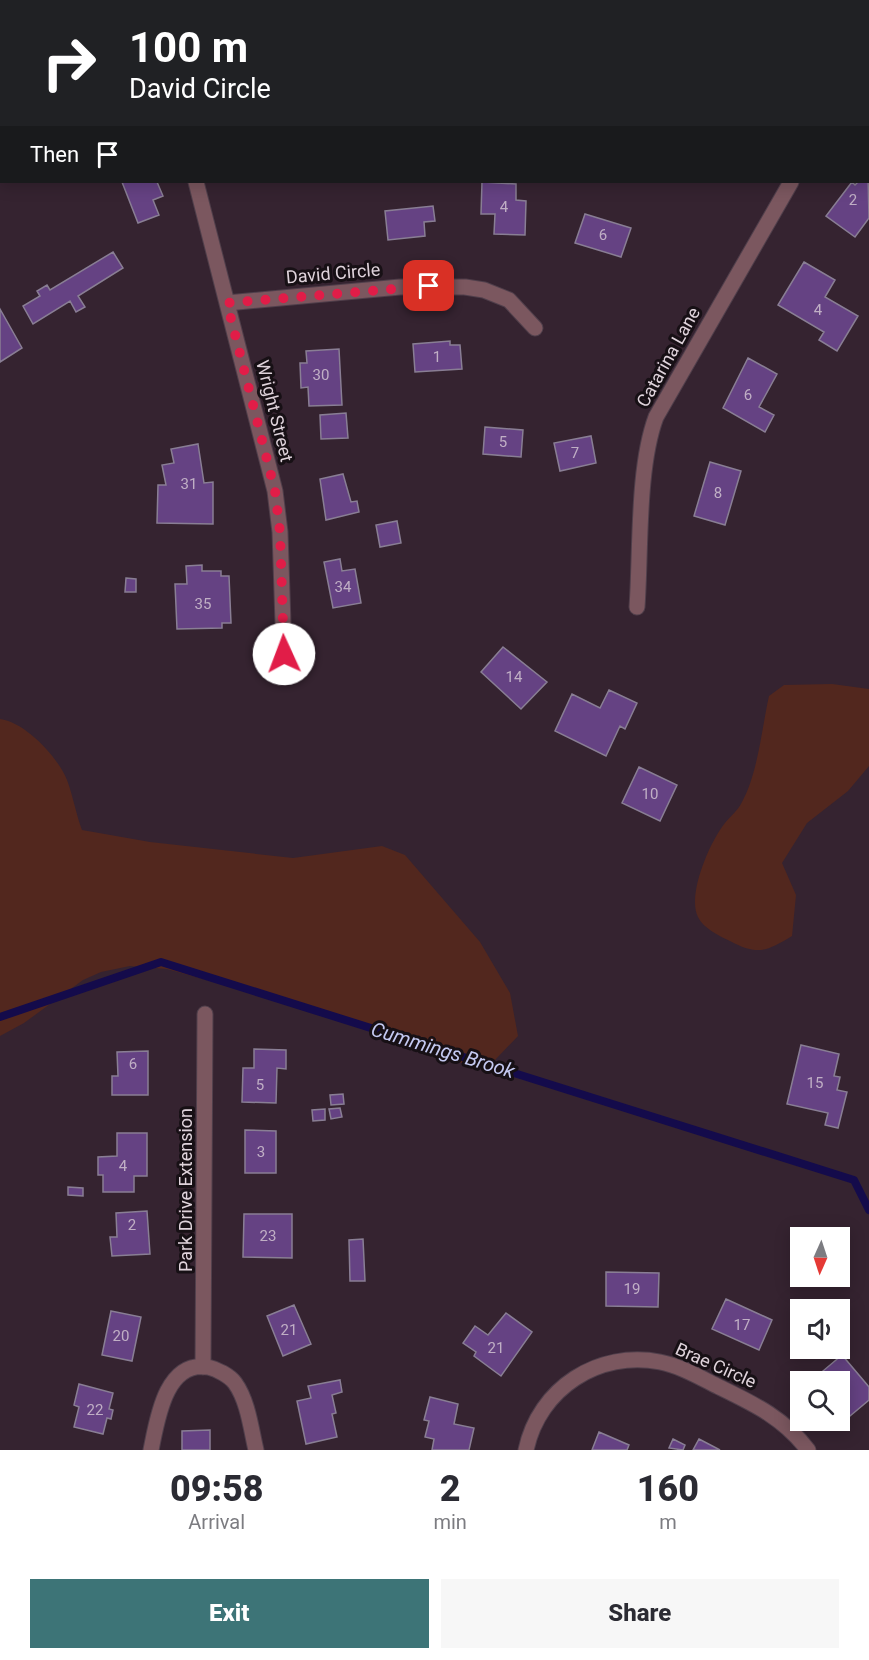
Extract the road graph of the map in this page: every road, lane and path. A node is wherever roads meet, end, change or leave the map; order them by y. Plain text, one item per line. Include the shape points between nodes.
1 (196, 183) edge
2 (790, 183) edge
3 (227, 303) junction
4 (535, 328) dead end
5 (637, 607) dead end
6 (284, 654) dead end
7 (205, 1014) dead end
8 (203, 1366) junction
9 (151, 1450) edge
10 (256, 1450) edge
11 (526, 1450) edge
12 (808, 1450) edge

1 - 3 street, Wright Street
2 - 5 street, Catarina Lane via 653,424 645,468
3 - 4 street, David Circle via 400,287 465,287 509,300
3 - 6 street, Wright Street via 275,491
7 - 8 street, Park Drive Extension
8 - 9 street via 184,1372 167,1390
8 - 10 street via 234,1382 244,1403
11 - 12 street, Brae Circle via 541,1412 566,1384 599,1366 636,1359 670,1364 761,1407 782,1421

